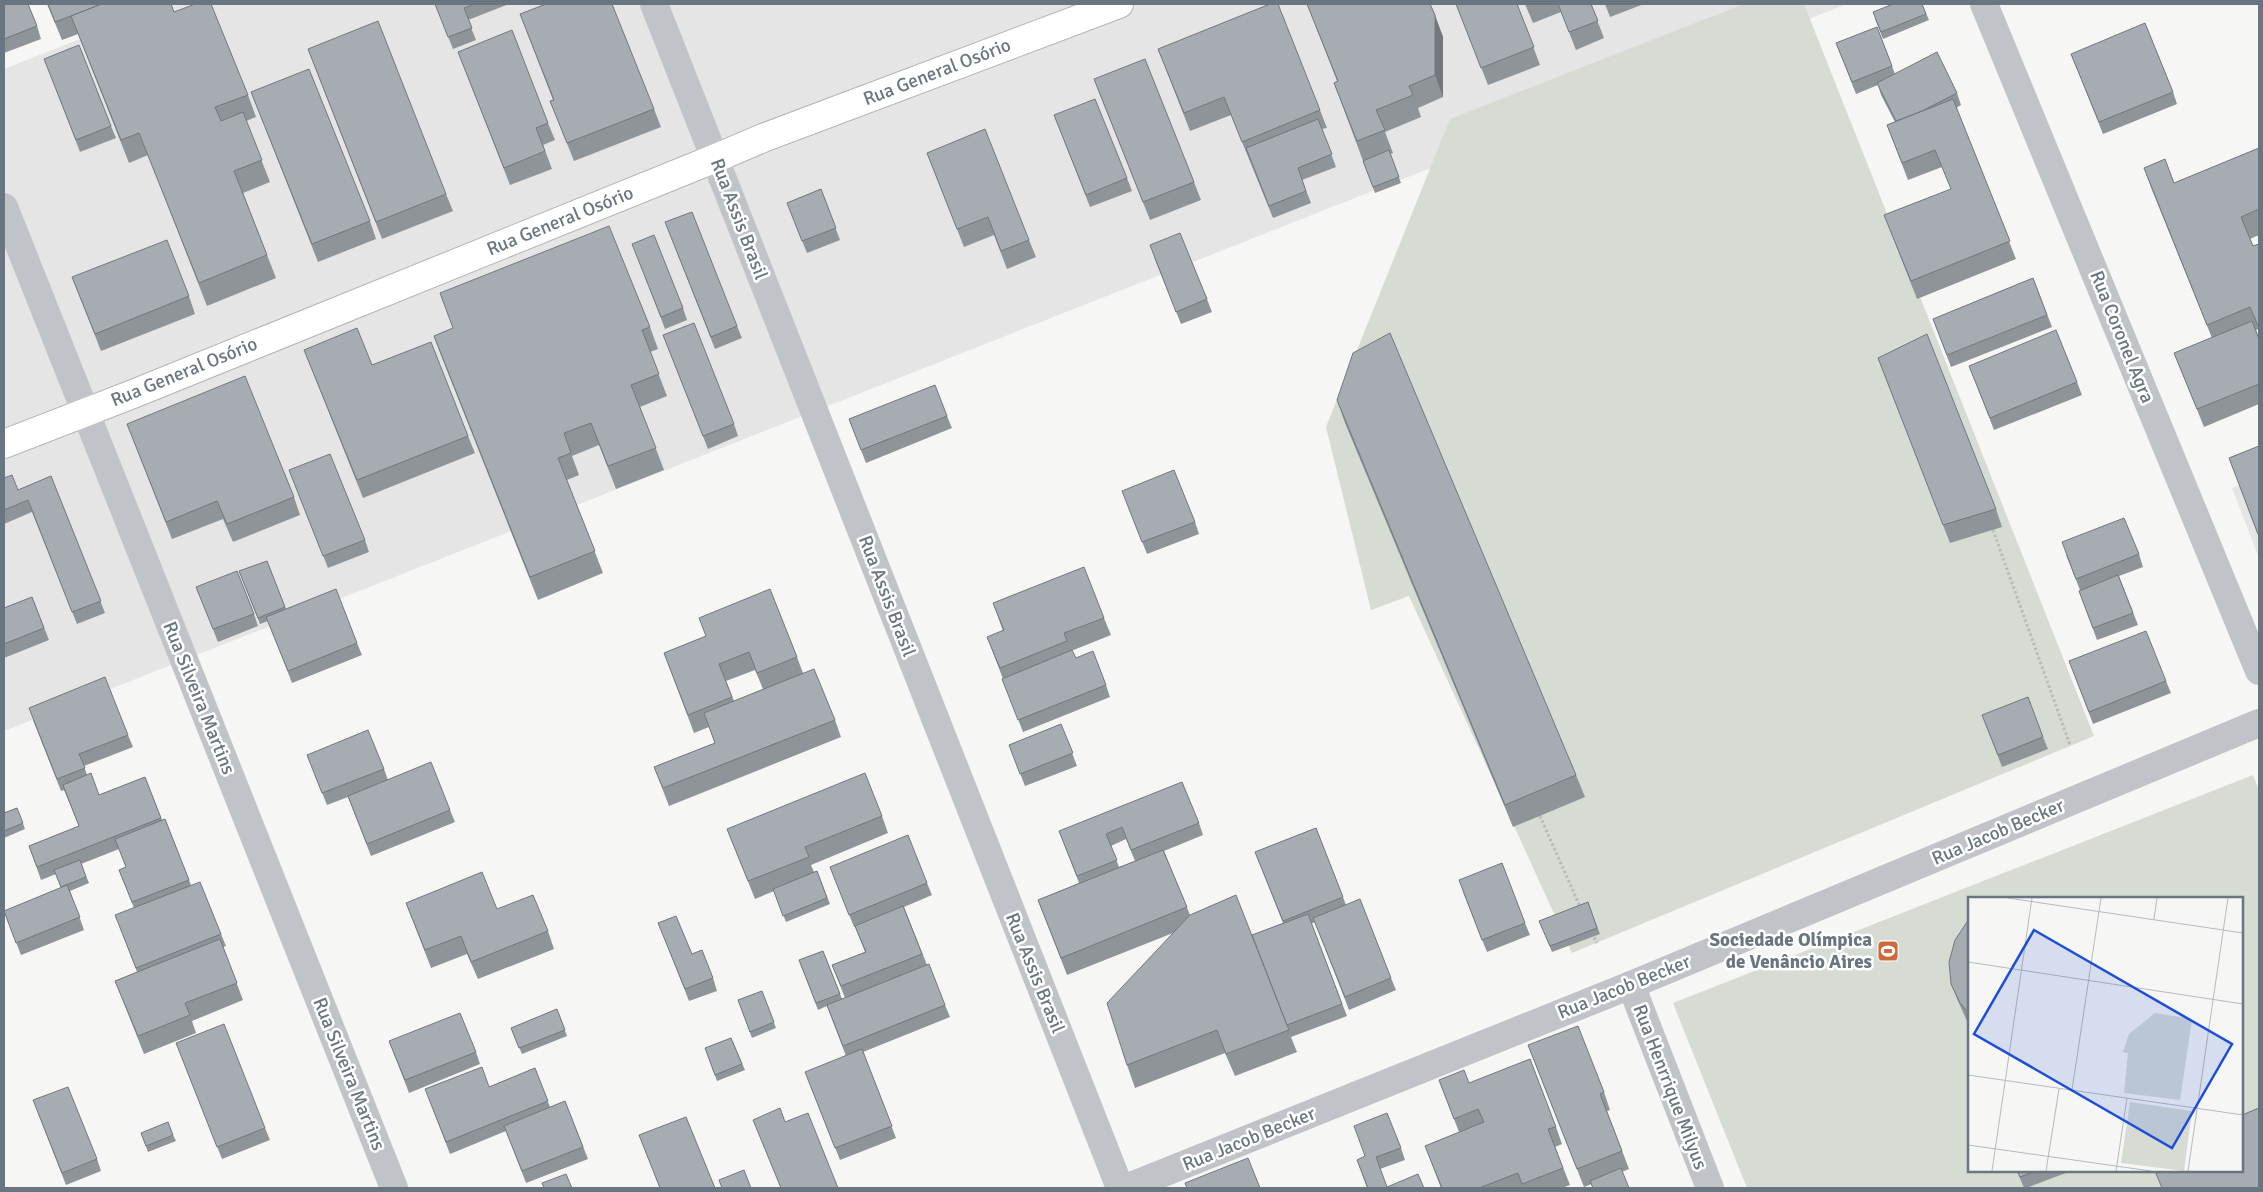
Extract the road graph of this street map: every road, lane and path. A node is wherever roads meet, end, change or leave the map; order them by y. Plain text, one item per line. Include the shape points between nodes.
1 (654, 4) edge
2 (1118, 4) edge
3 (1984, 4) edge
4 (716, 158) junction
5 (4, 207) edge
6 (84, 412) junction
7 (4, 444) edge
8 (1993, 530) edge
9 (2259, 671) edge
10 (2259, 723) edge
11 (2070, 745) dead end
12 (1540, 816) edge
13 (1584, 916) edge
14 (1588, 925) edge
15 (1597, 943) dead end
16 (1630, 985) junction
17 (394, 1188) edge
18 (1120, 1188) edge
19 (1126, 1188) edge
20 (1710, 1188) edge

1 - 4 street, Rua Assis Brasil
2 - 4 main road, Rua General Osório
3 - 9 street, Rua Coronel Agra
4 - 6 main road, Rua General Osório
4 - 18 street, Rua Assis Brasil
5 - 6 street, Rua Silveira Martins
6 - 7 main road, Rua General Osório
6 - 17 street, Rua Silveira Martins
8 - 11 path
10 - 16 street, Rua Jacob Becker
12 - 13 path
14 - 15 path
16 - 19 street, Rua Jacob Becker
16 - 20 street, Rua Henrrique Milyus

